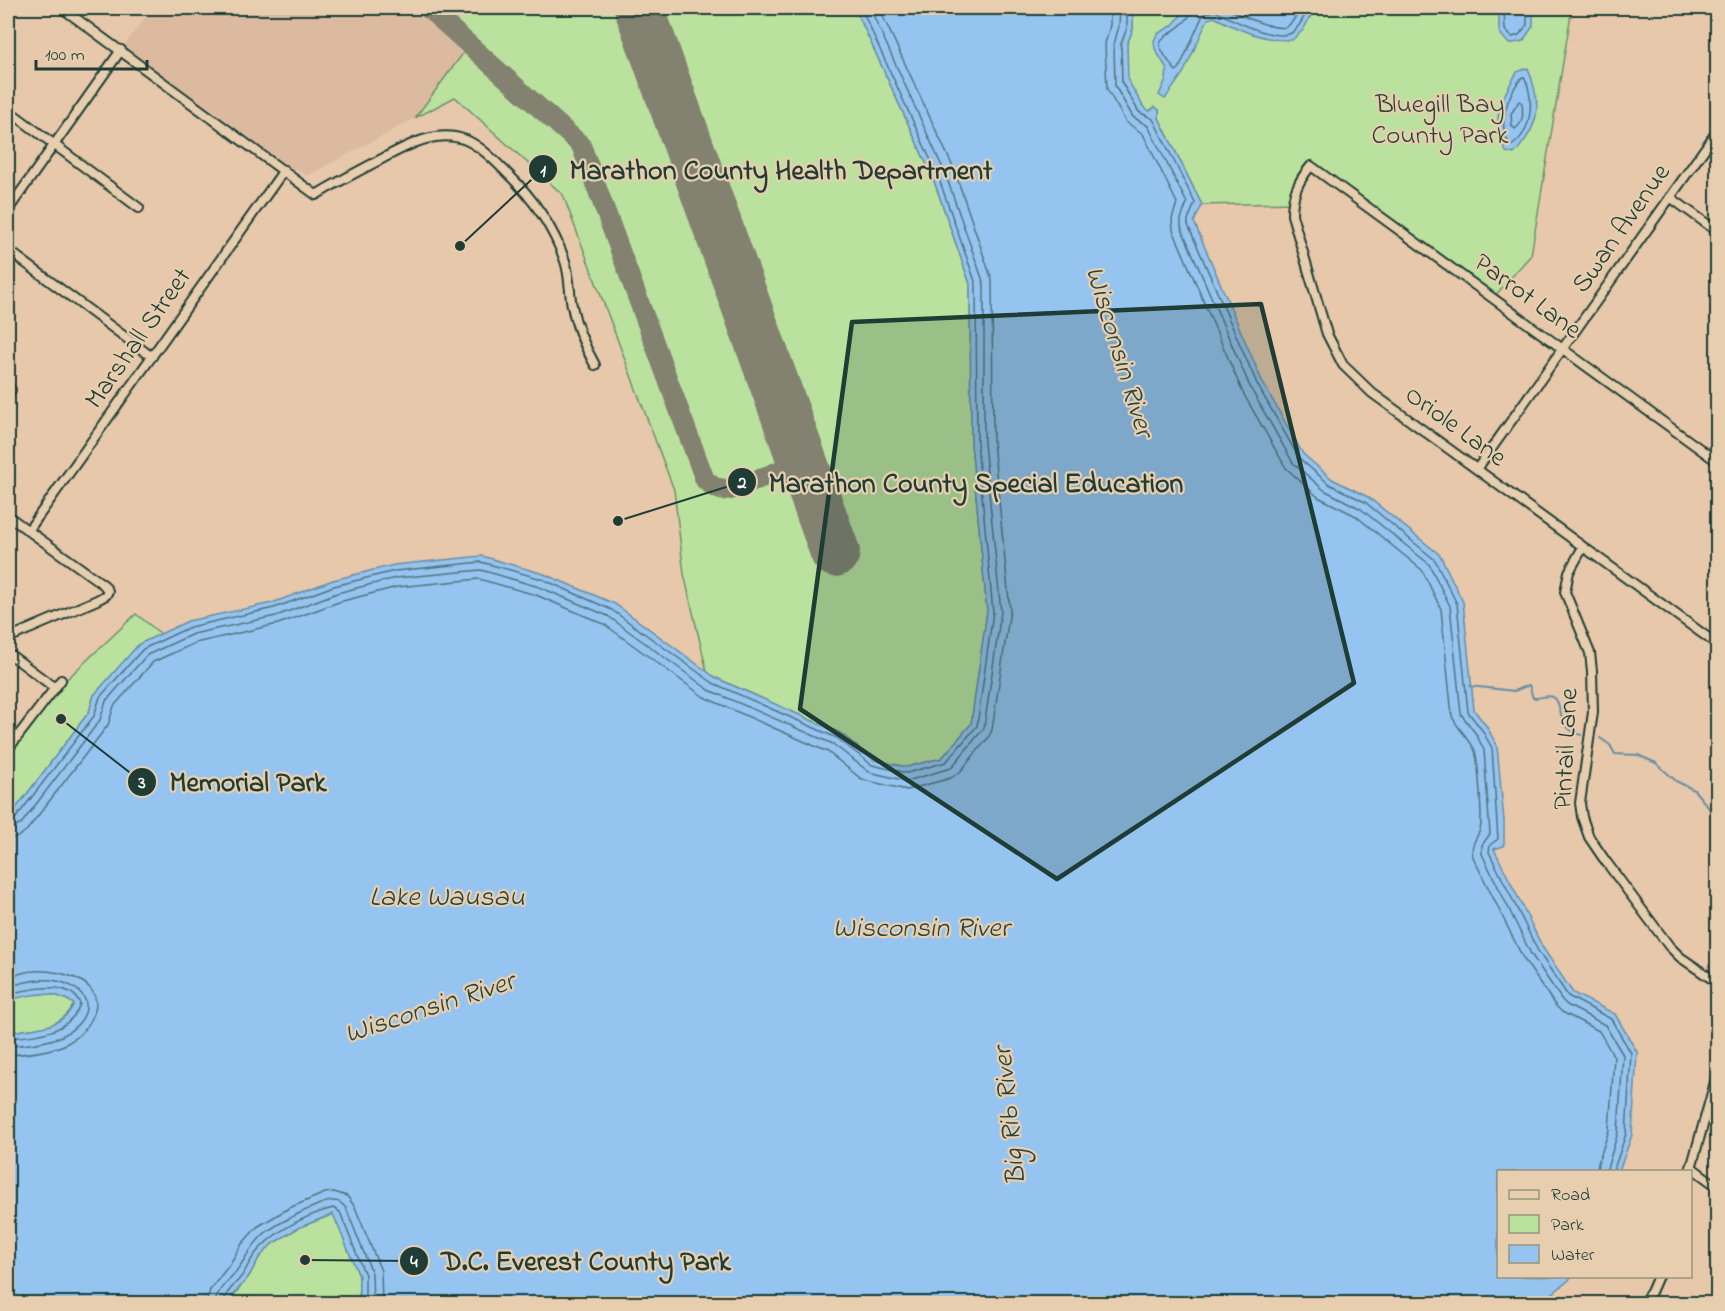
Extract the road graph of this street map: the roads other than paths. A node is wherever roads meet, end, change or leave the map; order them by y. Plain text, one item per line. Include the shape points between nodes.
1 (62, 8) edge
2 (73, 10) edge
3 (121, 50) junction
4 (8, 110) edge
5 (1718, 130) edge
6 (54, 145) junction
7 (1311, 166) joint
8 (284, 170) junction
9 (1670, 197) junction
10 (139, 208) dead end
11 (8, 210) edge
12 (1718, 232) edge
13 (8, 249) edge
14 (1563, 350) junction
15 (152, 357) junction
16 (595, 365) dead end
17 (1718, 462) edge
18 (1477, 469) junction
19 (8, 516) edge
20 (28, 531) junction
21 (1583, 547) junction
22 (8, 638) edge
23 (1718, 645) edge
24 (8, 653) edge
25 (61, 680) dead end
26 (55, 688) junction
27 (8, 749) edge
28 (1718, 983) edge
29 (1718, 1071) edge
30 (1691, 1169) edge
31 (1718, 1187) edge
32 (1657, 1278) edge
33 (1642, 1304) edge

1 - 2 street
2 - 3 street
3 - 6 street
3 - 8 street
4 - 6 street
5 - 9 street, Swan Avenue
6 - 10 street
6 - 11 street
7 - 14 street, Parrot Lane
7 - 18 street, Oriole Lane via 1296,189 1292,215 1337,356 1372,393
8 - 15 street, Marshall Street
8 - 16 street via 316,195 422,140 456,137 472,144 519,184 550,226 567,269 578,327
9 - 12 street
9 - 14 street, Swan Avenue
13 - 15 street
14 - 17 street, Parrot Lane
14 - 18 street, Swan Avenue
15 - 20 street, Marshall Street
18 - 21 street, Oriole Lane
19 - 20 street
20 - 22 street via 104,585 108,592 98,600
21 - 23 street, Oriole Lane
21 - 28 street, Pintail Lane via 1569,572 1566,592 1592,670 1593,712 1580,803 1585,828 1669,946
24 - 26 street
25 - 26 street
26 - 27 street
29 - 30 street
30 - 31 street
32 - 33 street

